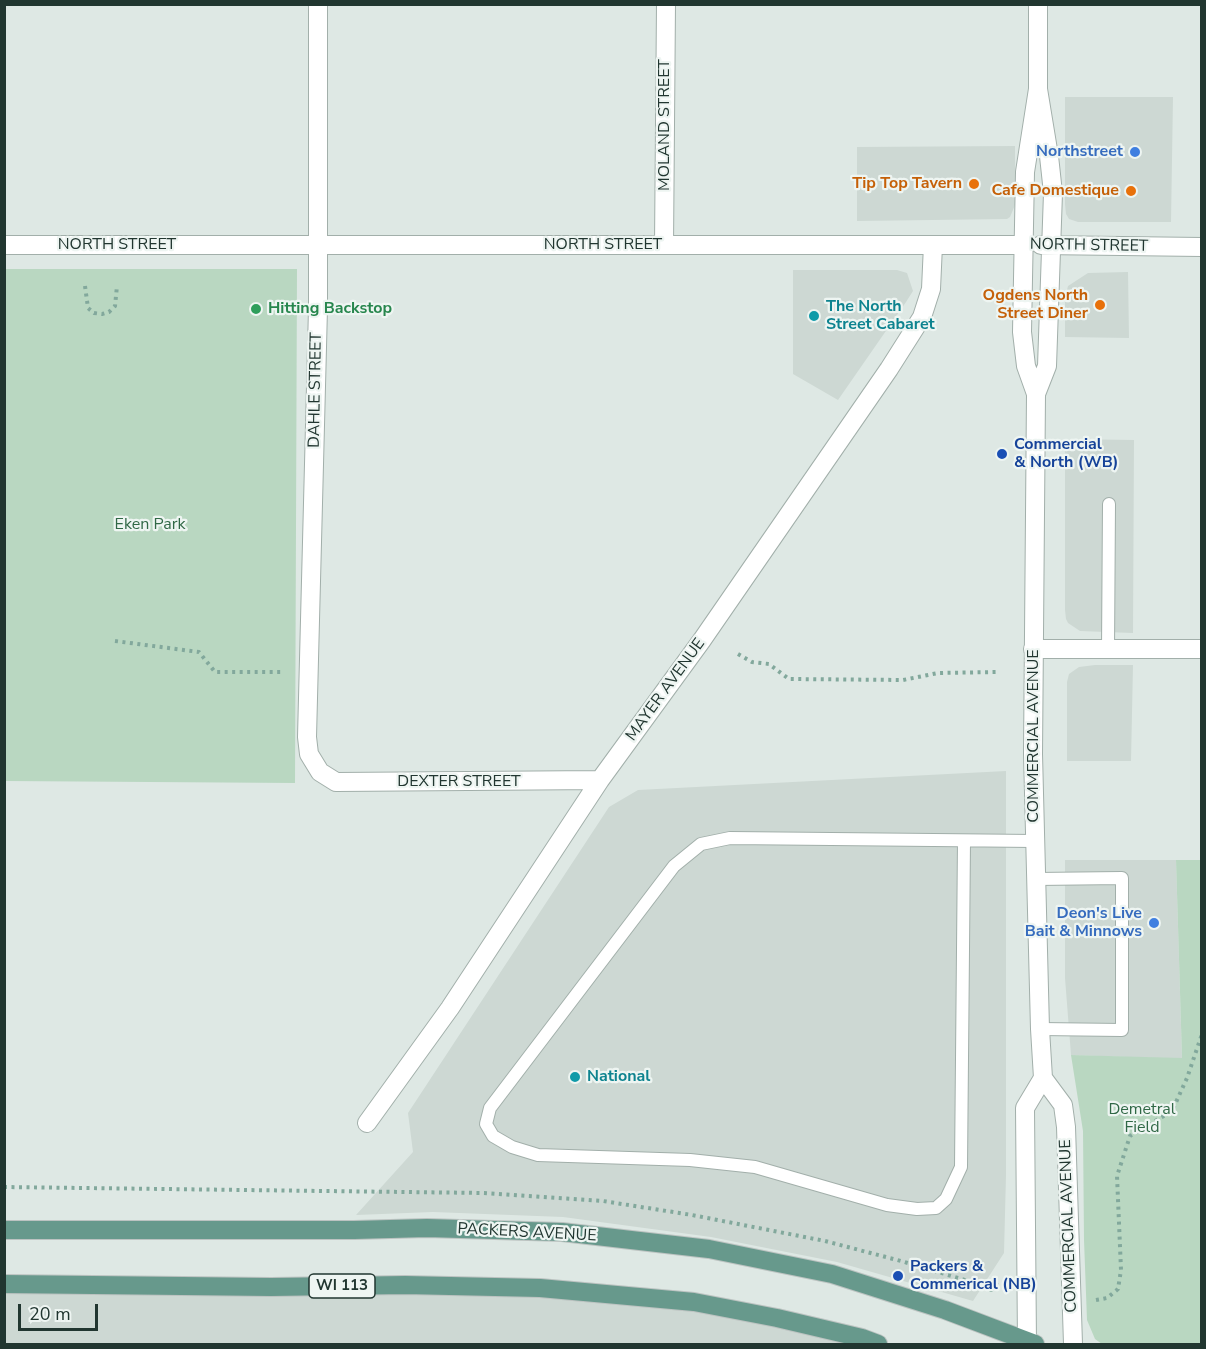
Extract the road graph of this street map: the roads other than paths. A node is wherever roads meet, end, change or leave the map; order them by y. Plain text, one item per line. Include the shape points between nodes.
1 (318, 4) edge
2 (666, 4) edge
3 (1038, 4) edge
4 (1038, 89) junction
5 (4, 244) edge
6 (318, 245) junction
7 (664, 245) junction
8 (933, 245) junction
9 (1024, 245) junction
10 (1051, 245) junction
11 (1202, 247) edge
12 (1036, 394) junction
13 (1109, 504) dead end
14 (1034, 649) junction
15 (1108, 649) junction
16 (1202, 649) edge
17 (320, 772) joint
18 (600, 780) junction
19 (964, 841) junction
20 (1035, 841) junction
21 (1036, 879) junction
22 (1040, 1029) junction
23 (1043, 1078) junction
24 (367, 1123) dead end
25 (4, 1230) edge
26 (4, 1284) edge
27 (1030, 1343) edge
28 (878, 1344) edge
29 (1073, 1344) edge

1 - 6 street, DAHLE STREET
2 - 7 street, MOLAND STREET
3 - 4 street, COMMERCIAL AVENUE
4 - 9 street, COMMERCIAL AVENUE via 1025,172
4 - 10 street, COMMERCIAL AVENUE via 1052,172
5 - 6 street, NORTH STREET
6 - 7 street, NORTH STREET
6 - 17 street, DAHLE STREET via 307,737 309,754
7 - 8 street, NORTH STREET
8 - 9 street, NORTH STREET
8 - 18 street, MAYER AVENUE via 931,290 922,317 890,369
9 - 10 street, NORTH STREET
9 - 12 street, COMMERCIAL AVENUE via 1022,332 1026,366
10 - 11 street, NORTH STREET
10 - 12 street, COMMERCIAL AVENUE via 1047,366
12 - 14 street, COMMERCIAL AVENUE
13 - 15 lane
14 - 15 street
14 - 20 street, COMMERCIAL AVENUE
15 - 16 street
17 - 18 street, DEXTER STREET via 342,782
18 - 24 street, MAYER AVENUE via 450,1008
19 - 19 lane via 730,838 701,844 674,866 490,1108 486,1124 493,1136 538,1155 690,1160 755,1167 887,1205 936,1208 946,1199 961,1167
19 - 20 lane
20 - 21 street, COMMERCIAL AVENUE
21 - 22 street, COMMERCIAL AVENUE
21 - 22 lane via 1122,878 1122,1030
22 - 23 street, COMMERCIAL AVENUE
23 - 27 street via 1025,1108
23 - 29 street, COMMERCIAL AVENUE via 1063,1105 1066,1127
25 - 27 main road, PACKERS AVENUE via 427,1228 562,1232 709,1249 832,1274 945,1310
26 - 28 main road, WI 113 via 540,1288 694,1302

